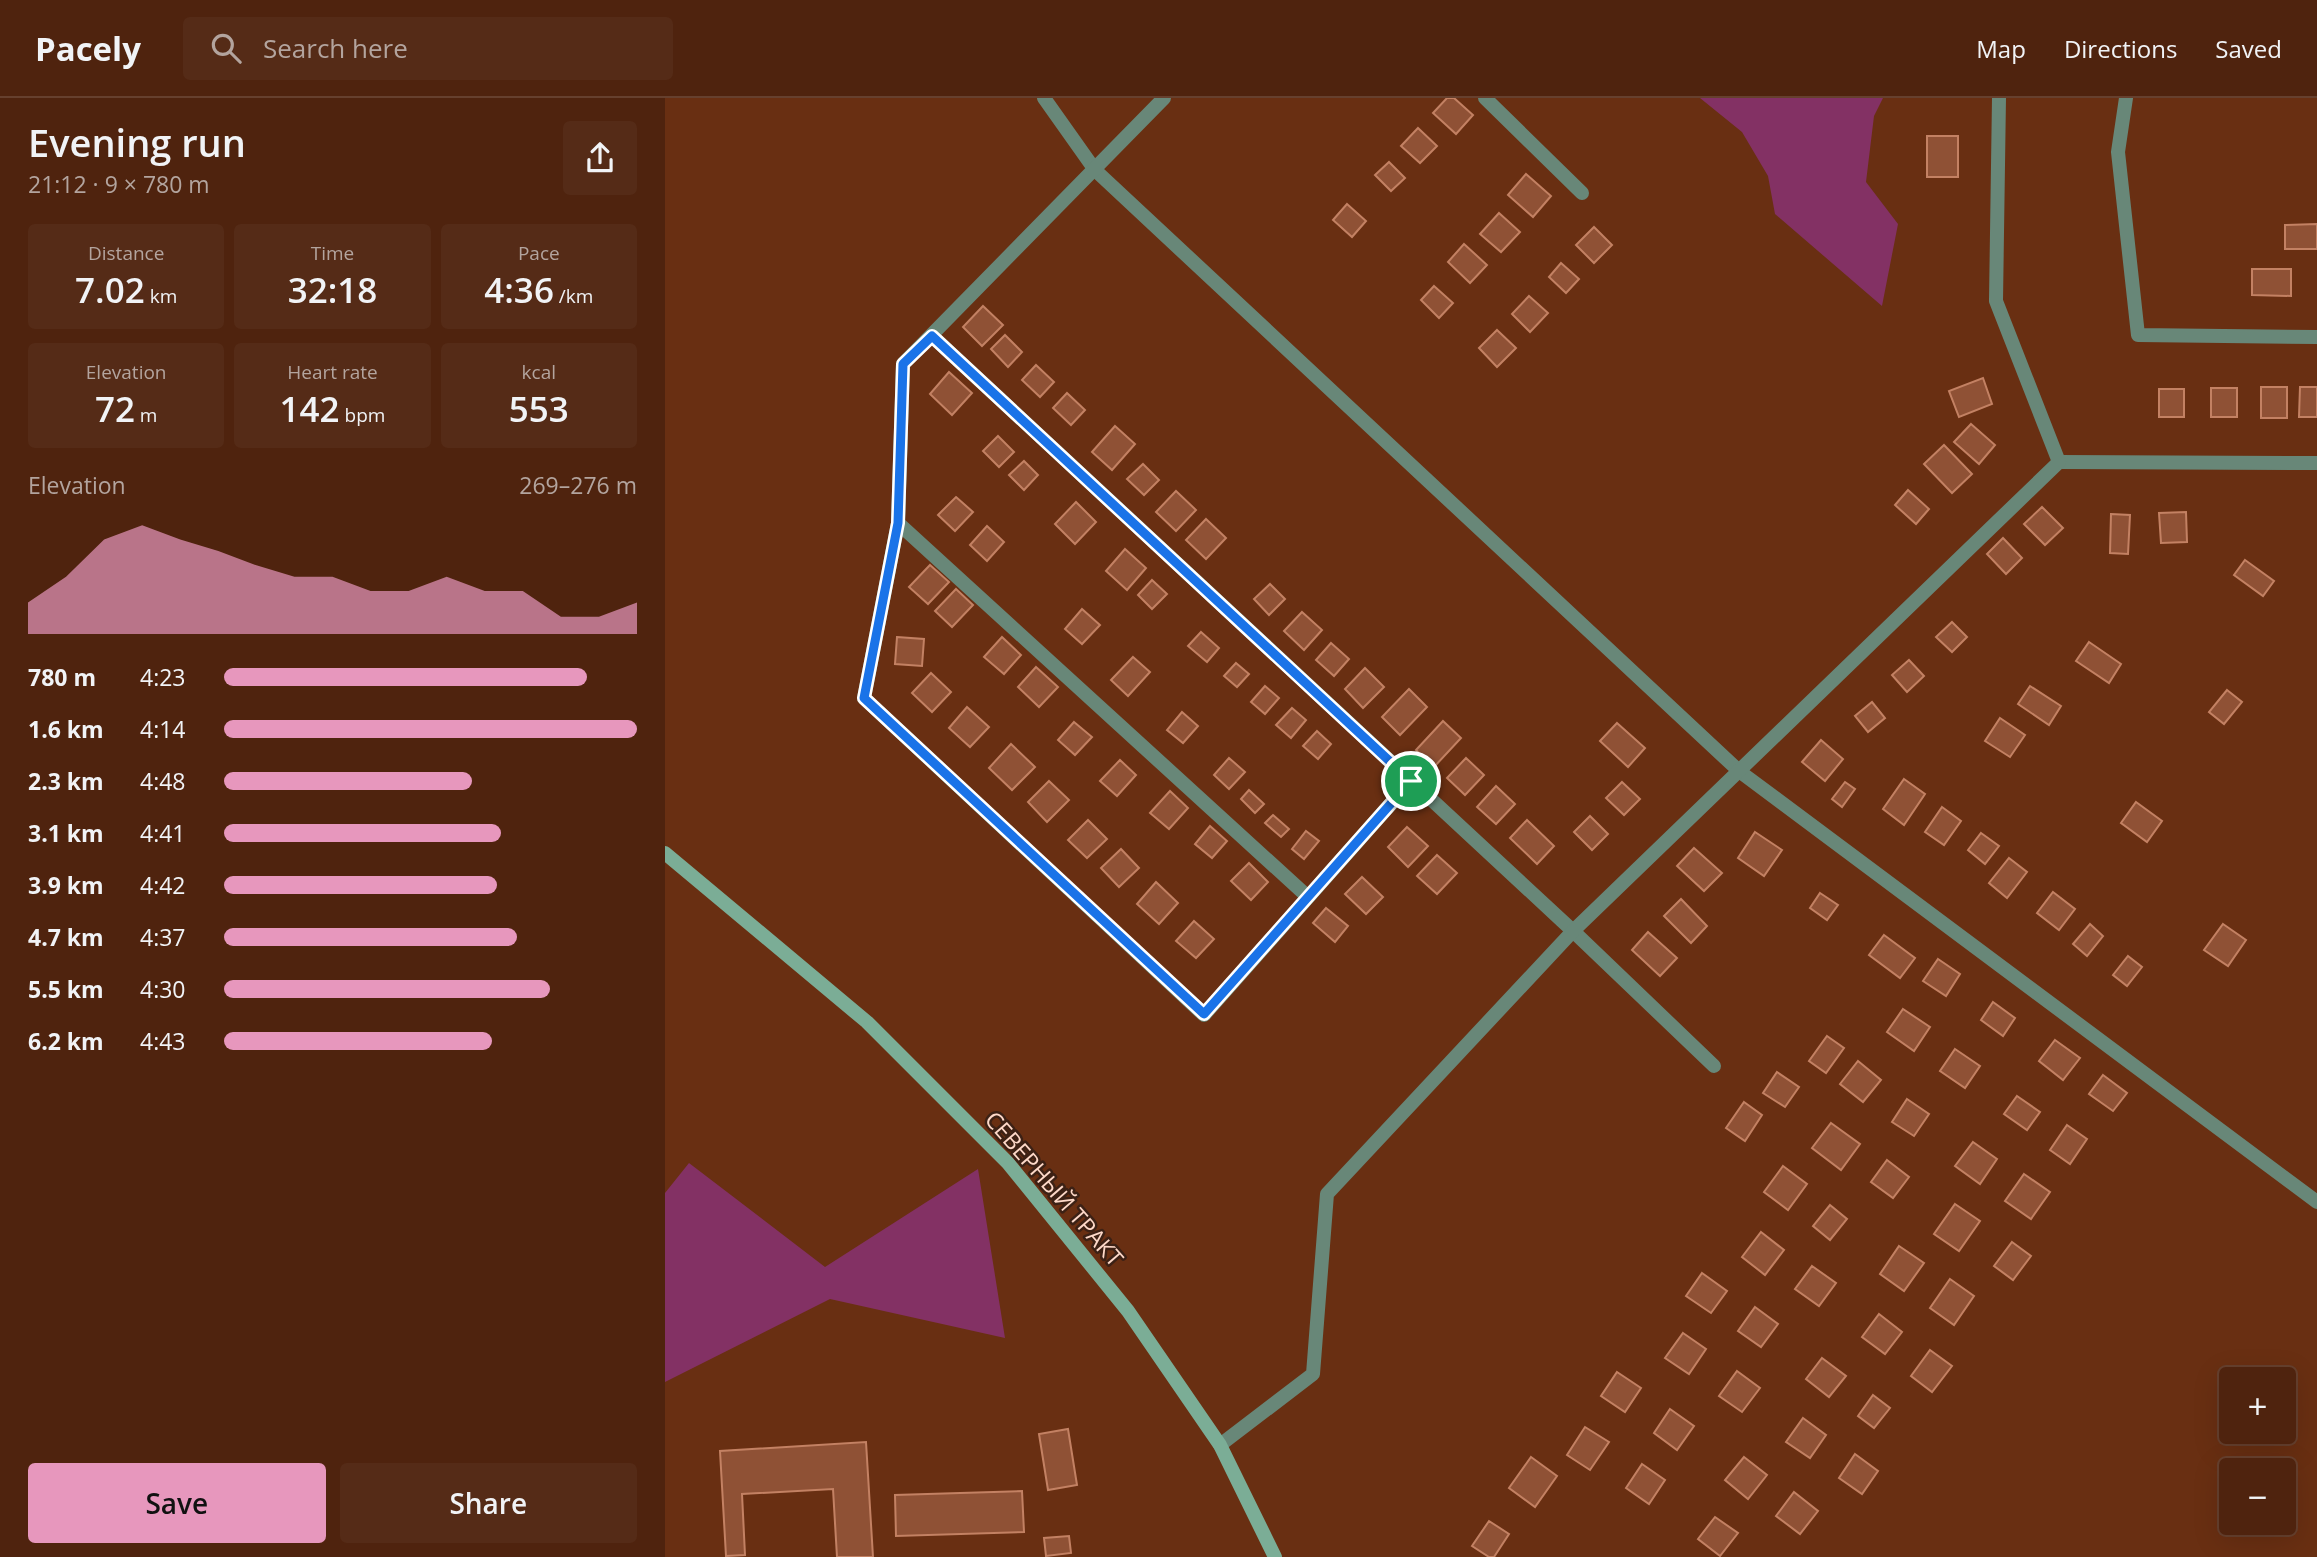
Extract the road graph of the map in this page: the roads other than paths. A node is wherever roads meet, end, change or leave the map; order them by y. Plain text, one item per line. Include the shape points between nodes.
1 (1044, 98) edge
2 (1164, 98) edge
3 (1485, 98) edge
4 (1999, 98) edge
5 (2126, 98) edge
6 (1095, 170) junction
7 (1582, 193) dead end
8 (932, 336) junction
9 (2317, 337) edge
10 (2059, 462) junction
11 (2317, 463) edge
12 (898, 523) junction
13 (1739, 771) junction
14 (1411, 781) junction
15 (665, 853) edge
16 (1308, 897) junction
17 (1573, 932) junction
18 (1714, 1066) dead end
19 (2317, 1202) edge
20 (1220, 1445) junction
21 (1275, 1557) edge

1 - 6 street
2 - 6 street
3 - 7 street
4 - 10 street via 1996,301
5 - 9 street via 2117,152 2138,335
6 - 8 street
6 - 13 street
8 - 12 street via 903,364
8 - 14 street
10 - 11 street
10 - 13 street
12 - 16 street
12 - 16 street via 864,698 1204,1014
13 - 17 street
13 - 19 street
14 - 16 street
14 - 17 street
15 - 20 main road, СЕВЕРНЫЙ ТРАКТ via 867,1022 1008,1163 1128,1311
17 - 18 street
17 - 20 street via 1327,1195 1313,1374
20 - 21 main road, СЕВЕРНЫЙ ТРАКТ

